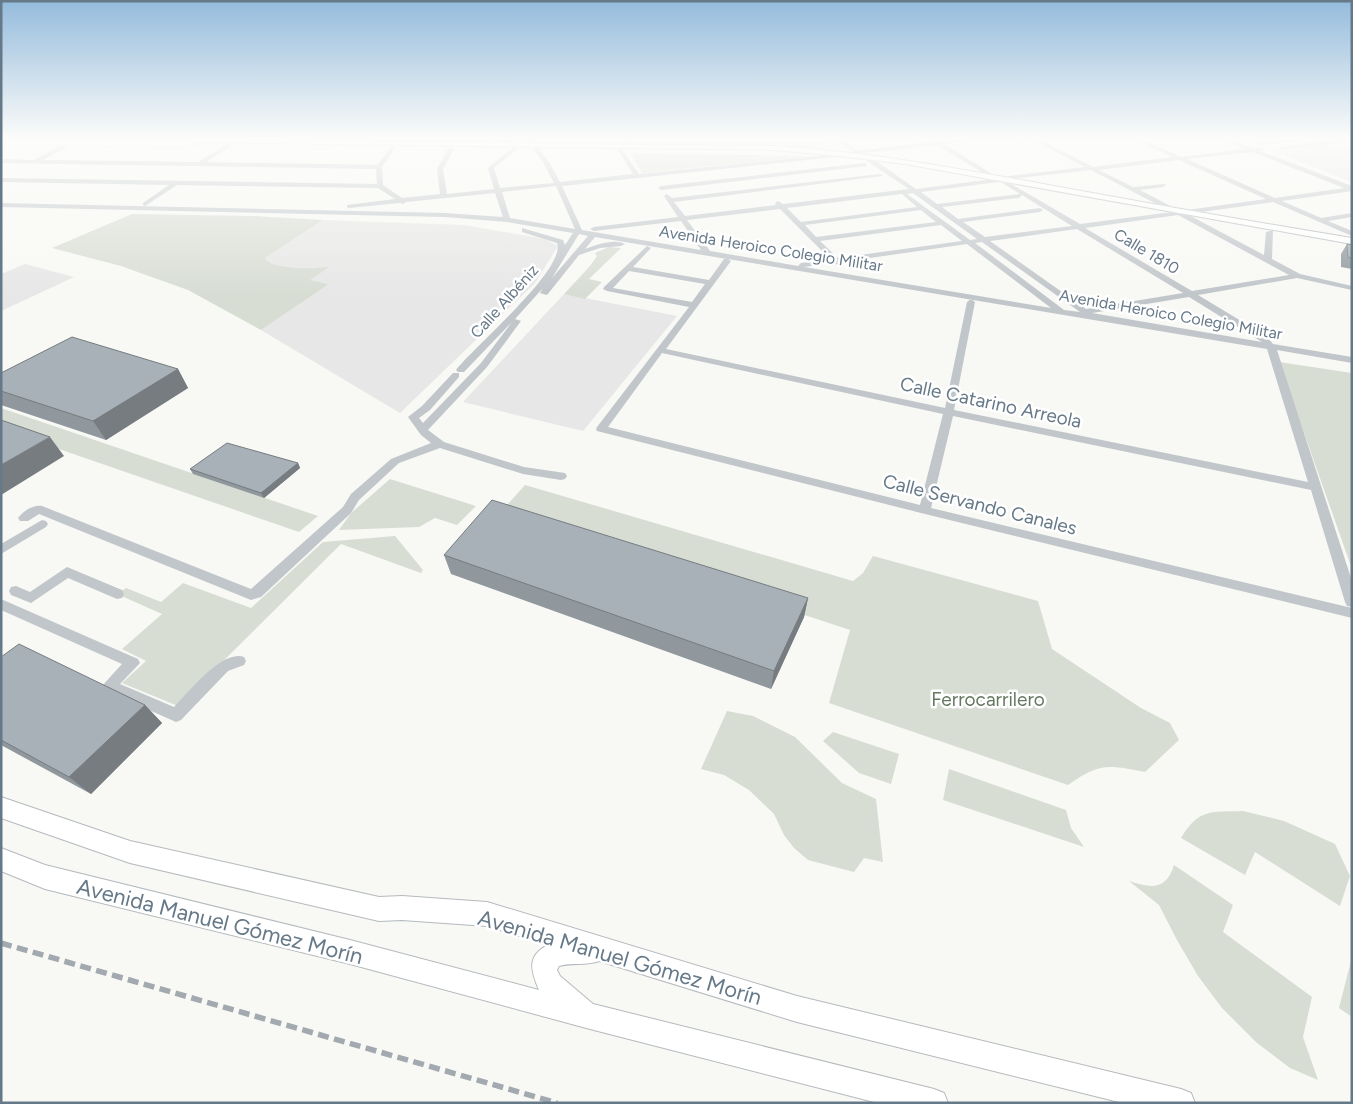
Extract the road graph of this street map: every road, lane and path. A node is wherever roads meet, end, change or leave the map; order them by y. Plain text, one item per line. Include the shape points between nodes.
1 (766, 190) edge
2 (164, 191) edge
3 (386, 191) edge
4 (443, 191) edge
5 (499, 191) junction
6 (504, 191) edge
7 (560, 191) edge
8 (663, 191) edge
9 (761, 191) edge
10 (914, 191) junction
11 (918, 191) edge
12 (1017, 191) edge
13 (1053, 191) edge
14 (1135, 191) edge
15 (1254, 191) edge
16 (1340, 191) edge
17 (902, 192) junction
18 (444, 196) junction
19 (1018, 196) dead end
20 (1274, 199) junction
21 (670, 200) junction
22 (1, 201) edge
23 (399, 201) junction
24 (145, 204) junction
25 (1, 205) edge
26 (937, 206) junction
27 (781, 207) junction
28 (924, 208) junction
29 (1, 209) edge
30 (1040, 210) dead end
31 (1175, 214) junction
32 (1352, 215) edge
33 (684, 218) junction
34 (507, 220) junction
35 (1319, 220) junction
36 (957, 221) junction
37 (943, 223) junction
38 (798, 224) junction
39 (1079, 227) junction
40 (517, 228) junction
41 (577, 232) junction
42 (1270, 232) junction
43 (1293, 234) junction
44 (1352, 234) edge
45 (592, 236) junction
46 (816, 239) junction
47 (983, 240) junction
48 (969, 242) junction
49 (622, 244) junction
50 (1352, 245) edge
51 (647, 248) junction
52 (707, 253) junction
53 (574, 257) junction
54 (559, 259) junction
55 (1268, 259) junction
56 (727, 261) junction
57 (839, 262) junction
58 (789, 266) junction
59 (627, 268) junction
60 (1297, 276) junction
61 (858, 281) junction
62 (710, 283) junction
63 (1352, 288) edge
64 (1192, 294) junction
65 (971, 302) junction
66 (694, 306) junction
67 (1062, 311) junction
68 (1088, 314) junction
69 (660, 350) junction
70 (1272, 350) junction
71 (1352, 360) edge
72 (484, 365) junction
73 (1352, 365) edge
74 (462, 369) junction
75 (430, 403) junction
76 (445, 406) junction
77 (950, 412) junction
78 (424, 429) junction
79 (440, 444) junction
80 (561, 476) dead end
81 (1315, 487) junction
82 (926, 510) junction
83 (1, 550) edge
84 (16, 591) dead end
85 (117, 594) dead end
86 (1352, 602) edge
87 (1, 604) edge
88 (1352, 613) edge
89 (239, 661) dead end
90 (1, 806) edge
91 (1, 859) edge
92 (630, 958) junction
93 (590, 1016) junction
94 (934, 1103) edge
95 (1181, 1103) edge

1 - 27 street
2 - 24 street
3 - 23 street
4 - 18 street
5 - 6 street
5 - 18 street
5 - 34 street
7 - 41 street
8 - 21 street
9 - 21 street
10 - 11 street
10 - 17 street
10 - 26 street
12 - 39 street, Calle 1810
13 - 31 main road
14 - 31 street
15 - 20 street
16 - 20 street
17 - 27 street
17 - 28 street
18 - 23 street
19 - 26 street
20 - 31 street
20 - 35 street
21 - 33 street
22 - 24 street
23 - 24 street via 344,207
23 - 34 street
25 - 34 street, Avenida Heroico Colegio Militar via 446,215
26 - 36 street
27 - 33 street
27 - 38 street
28 - 37 street
28 - 38 street
29 - 40 street, Avenida Heroico Colegio Militar via 234,214 472,223
30 - 36 street
31 - 39 street
31 - 42 main road
31 - 43 main road
31 - 55 street
32 - 35 street
33 - 41 street
33 - 52 street
34 - 41 street, Avenida Heroico Colegio Militar
35 - 44 street
36 - 47 street
37 - 46 street
37 - 48 street
38 - 46 street
39 - 47 street
39 - 64 street, Calle 1810
40 - 41 street, Avenida Heroico Colegio Militar
40 - 54 street via 560,242 563,249
41 - 45 street, Avenida Heroico Colegio Militar
41 - 54 street, Calle Albéniz
42 - 43 main road
42 - 55 street
43 - 50 main road
43 - 50 main road
45 - 49 street, Avenida Heroico Colegio Militar
45 - 52 street, Avenida Heroico Colegio Militar
45 - 53 street, Calle Albéniz
46 - 57 street
47 - 48 street
47 - 68 street
48 - 57 street
48 - 67 street
49 - 51 street, Avenida Heroico Colegio Militar
49 - 53 street via 599,246
51 - 56 street, Avenida Heroico Colegio Militar
51 - 59 street
52 - 58 street, Avenida Heroico Colegio Militar
53 - 72 street, Calle Albéniz via 558,279 516,322
54 - 74 street, Calle Albéniz via 547,280
55 - 60 street
56 - 61 street, Avenida Heroico Colegio Militar
56 - 62 street
57 - 58 street
57 - 61 street
58 - 61 street, Avenida Heroico Colegio Militar
59 - 62 street
59 - 66 street via 607,289
60 - 63 street
60 - 64 street
61 - 65 street, Avenida Heroico Colegio Militar
61 - 67 street, Avenida Heroico Colegio Militar
62 - 66 street
64 - 68 street
64 - 70 street, Calle 1810 via 1263,338
65 - 70 street, Avenida Heroico Colegio Militar
65 - 77 street
66 - 69 street
67 - 68 street, Avenida Heroico Colegio Militar
68 - 70 street, Avenida Heroico Colegio Militar
69 - 77 street, Calle Catarino Arreola
69 - 82 street, Calle Servando Canales via 601,428
70 - 71 street, Avenida Heroico Colegio Militar
70 - 73 street, Avenida Heroico Colegio Militar
70 - 81 street
72 - 74 street
72 - 76 street, Calle Albéniz
74 - 75 street, Calle Albéniz
75 - 76 street
75 - 78 street, Calle Albéniz via 413,417
76 - 78 street, Calle Albéniz
77 - 81 street, Calle Catarino Arreola
77 - 82 street
78 - 79 street via 427,438
79 - 80 street via 523,470
79 - 83 street via 396,460 355,497 347,510 251,595 38,509 24,518 42,524
81 - 86 street
82 - 88 street, Calle Servando Canales
84 - 85 street via 31,598 67,572
87 - 89 street via 133,663 109,686 176,715 223,667
90 - 92 main road, Avenida Manuel Gómez Morín via 130,852 379,909 487,914
91 - 93 main road, Avenida Manuel Gómez Morín via 45,877 350,952
92 - 93 main road via 582,951 557,952 544,964 547,979 556,990
92 - 95 main road, Avenida Manuel Gómez Morín via 797,1009
93 - 94 main road, Avenida Manuel Gómez Morín

